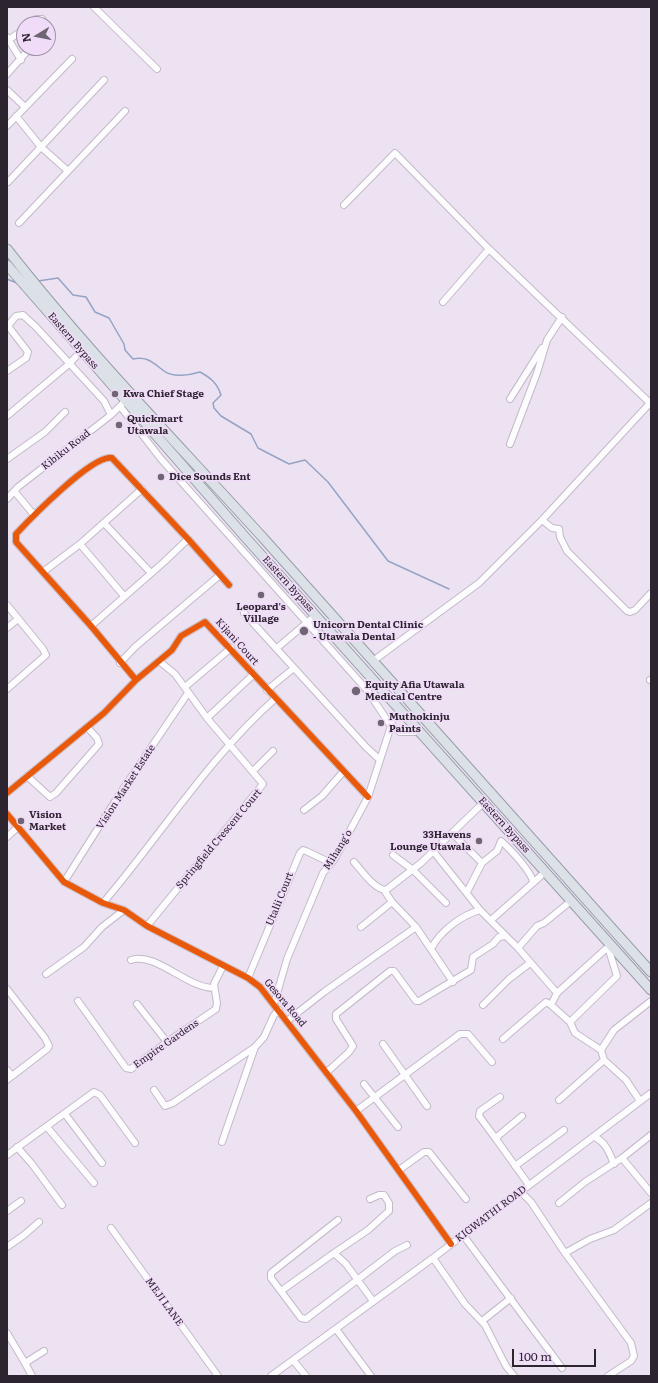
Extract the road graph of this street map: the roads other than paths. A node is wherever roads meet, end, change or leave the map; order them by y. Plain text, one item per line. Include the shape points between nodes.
1 (94, 7) edge
2 (8, 38) edge
3 (24, 56) edge
4 (72, 59) dead end
5 (21, 60) junction
6 (157, 69) dead end
7 (7, 74) edge
8 (104, 80) dead end
9 (7, 90) edge
10 (25, 107) junction
11 (125, 111) dead end
12 (16, 116) junction
13 (7, 126) edge
14 (41, 147) junction
15 (68, 171) junction
16 (8, 182) dead end
17 (344, 205) dead end
18 (19, 223) dead end
19 (7, 249) edge
20 (489, 249) junction
21 (7, 265) edge
22 (443, 302) dead end
23 (562, 317) junction
24 (8, 327) edge
25 (547, 340) junction
26 (82, 350) junction
27 (69, 364) junction
28 (7, 371) edge
29 (510, 399) dead end
30 (651, 402) edge
31 (123, 403) junction
32 (65, 412) dead end
33 (111, 415) junction
34 (7, 416) edge
35 (510, 444) dead end
36 (7, 459) edge
37 (190, 474) junction
38 (181, 482) junction
39 (142, 489) junction
40 (15, 492) junction
41 (7, 499) edge
42 (34, 515) junction
43 (542, 520) junction
44 (104, 523) junction
45 (255, 529) junction
46 (246, 538) junction
47 (188, 539) junction
48 (80, 544) junction
49 (271, 565) junction
50 (43, 572) junction
51 (151, 573) junction
52 (263, 573) junction
53 (220, 575) junction
54 (229, 585) dead end
55 (651, 593) edge
56 (124, 596) junction
57 (7, 605) edge
58 (244, 613) dead end
59 (316, 615) junction
60 (18, 619) junction
61 (307, 624) junction
62 (91, 626) junction
63 (7, 628) edge
64 (231, 648) junction
65 (277, 648) junction
66 (159, 661) junction
67 (373, 661) junction
68 (120, 663) junction
69 (294, 668) junction
70 (254, 674) junction
71 (136, 680) junction
72 (376, 682) junction
73 (185, 687) junction
74 (7, 690) edge
75 (267, 690) junction
76 (367, 690) junction
77 (188, 694) junction
78 (276, 698) junction
79 (402, 711) junction
80 (207, 718) junction
81 (391, 726) junction
82 (87, 727) junction
83 (421, 732) junction
84 (231, 744) junction
85 (273, 751) dead end
86 (379, 759) junction
87 (253, 771) junction
88 (344, 772) junction
89 (27, 776) junction
90 (7, 794) edge
91 (368, 797) junction
92 (483, 803) junction
93 (304, 810) dead end
94 (7, 814) edge
95 (18, 827) junction
96 (452, 833) junction
97 (7, 837) edge
98 (433, 851) junction
99 (393, 855) dead end
100 (354, 862) dead end
101 (331, 863) junction
102 (482, 863) junction
103 (412, 870) junction
104 (545, 872) junction
105 (64, 882) junction
106 (533, 883) junction
107 (384, 890) junction
108 (467, 892) junction
109 (571, 901) junction
110 (103, 902) junction
111 (392, 902) junction
112 (446, 903) dead end
113 (124, 910) junction
114 (480, 910) junction
115 (491, 920) junction
116 (147, 926) junction
117 (361, 927) dead end
118 (416, 927) junction
119 (506, 936) junction
120 (518, 948) junction
121 (611, 948) junction
122 (431, 949) junction
123 (131, 960) dead end
124 (530, 963) junction
125 (223, 966) junction
126 (651, 972) edge
127 (46, 974) dead end
128 (248, 978) junction
129 (453, 982) junction
130 (214, 988) junction
131 (7, 989) edge
132 (651, 990) edge
133 (557, 993) junction
134 (78, 1001) dead end
135 (651, 1001) edge
136 (137, 1004) dead end
137 (274, 1004) junction
138 (551, 1004) junction
139 (483, 1005) dead end
140 (279, 1010) junction
141 (287, 1021) junction
142 (570, 1022) junction
143 (503, 1039) dead end
144 (166, 1042) junction
145 (383, 1044) dead end
146 (255, 1047) junction
147 (601, 1050) junction
148 (604, 1060) junction
149 (492, 1062) dead end
150 (7, 1070) edge
151 (327, 1072) junction
152 (406, 1074) junction
153 (9, 1078) edge
154 (364, 1084) dead end
155 (154, 1090) dead end
156 (651, 1093) edge
157 (500, 1097) dead end
158 (374, 1098) junction
159 (558, 1100) dead end
160 (640, 1101) junction
161 (427, 1106) dead end
162 (356, 1111) junction
163 (65, 1114) junction
164 (522, 1116) dead end
165 (47, 1127) junction
166 (398, 1127) dead end
167 (564, 1130) dead end
168 (651, 1135) edge
169 (595, 1136) junction
170 (496, 1139) junction
171 (222, 1142) dead end
172 (135, 1143) dead end
173 (17, 1147) junction
174 (7, 1155) edge
175 (622, 1158) junction
176 (102, 1163) dead end
177 (614, 1164) junction
178 (515, 1166) junction
179 (399, 1170) junction
180 (94, 1183) dead end
181 (529, 1185) junction
182 (521, 1192) junction
183 (651, 1193) edge
184 (370, 1199) dead end
185 (466, 1199) dead end
186 (21, 1201) dead end
187 (559, 1203) dead end
188 (651, 1203) edge
189 (62, 1204) dead end
190 (7, 1211) edge
191 (338, 1220) dead end
192 (39, 1222) dead end
193 (110, 1228) dead end
194 (463, 1235) junction
195 (451, 1244) junction
196 (407, 1245) dead end
197 (7, 1246) edge
198 (334, 1253) junction
199 (564, 1253) junction
200 (433, 1258) junction
201 (358, 1280) junction
202 (281, 1291) junction
203 (511, 1298) junction
204 (373, 1301) junction
205 (482, 1321) junction
206 (336, 1328) junction
207 (7, 1333) edge
208 (44, 1351) dead end
209 (293, 1360) junction
210 (25, 1363) junction
211 (562, 1368) dead end
212 (32, 1376) edge
213 (218, 1376) edge
214 (271, 1376) edge
215 (306, 1376) edge
216 (371, 1376) edge
217 (514, 1376) edge
218 (608, 1376) edge

1 - 6 street
2 - 5 street
3 - 5 street
4 - 10 street
5 - 7 street
8 - 14 street
9 - 10 street
10 - 12 street
11 - 15 street
12 - 13 street
12 - 14 street
14 - 15 street
14 - 16 street
15 - 18 street
17 - 20 street via 395,153
19 - 45 main road, Eastern Bypass via 137,400
20 - 22 street
20 - 23 street
21 - 26 main road, Eastern Bypass
23 - 25 street
23 - 30 street
24 - 27 street via 16,316 23,315
24 - 28 street via 28,352 26,358
25 - 29 street
25 - 35 street
26 - 27 street
26 - 31 main road, Eastern Bypass
27 - 33 street via 104,401
27 - 34 street
30 - 43 street
31 - 33 street, Kibiku Road
31 - 37 main road, Eastern Bypass
31 - 38 street via 161,459
32 - 36 street via 45,432
33 - 40 street, Kibiku Road via 18,487
37 - 38 street
37 - 46 main road, Eastern Bypass
38 - 52 street
39 - 42 street via 115,460 107,458 90,467
39 - 44 street
39 - 47 street
40 - 41 street, Kibiku Road
40 - 42 street
42 - 50 street via 16,534 15,539
43 - 55 street via 559,529 567,551 627,610 635,610
43 - 67 street via 479,583
44 - 48 street
44 - 51 street
45 - 46 main road
45 - 67 main road, Eastern Bypass
46 - 49 main road, Eastern Bypass
47 - 51 street
47 - 53 street
48 - 50 street
48 - 56 street
49 - 52 street
49 - 59 main road, Eastern Bypass
50 - 62 street
51 - 56 street
52 - 61 street
53 - 54 street
53 - 68 street
56 - 62 street
57 - 60 street
58 - 65 street
59 - 61 street
59 - 72 main road, Eastern Bypass
60 - 63 street
60 - 74 street via 46,655
61 - 65 street
61 - 76 street
62 - 68 street
64 - 66 street, Kijani Court via 205,622 181,636 172,650
64 - 70 street, Kijani Court
64 - 73 street via 197,674
65 - 69 street
66 - 71 street, Kijani Court
66 - 73 street, Springfield Crescent Court via 175,674
67 - 126 main road, Eastern Bypass
68 - 71 street
69 - 75 street
69 - 86 street
70 - 75 street, Kijani Court
70 - 80 street
71 - 82 street, Kijani Court
72 - 76 street
72 - 79 main road, Eastern Bypass
73 - 77 street, Springfield Crescent Court
75 - 78 street, Kijani Court
76 - 81 street
77 - 80 street, Springfield Crescent Court
77 - 105 street, Vision Market Estate
78 - 84 street via 251,720
78 - 88 street, Kijani Court
79 - 81 street, Mihang'o via 392,720
79 - 83 main road, Eastern Bypass
80 - 84 street, Springfield Crescent Court
81 - 83 street via 400,732
81 - 86 street, Mihang'o
82 - 89 street, Kijani Court
82 - 89 street via 99,744 56,793 50,796
83 - 92 main road, Eastern Bypass
84 - 87 street, Springfield Crescent Court
84 - 110 street
85 - 87 street
86 - 91 street, Mihang'o
87 - 116 street, Springfield Crescent Court via 262,782 262,786
88 - 91 street, Kijani Court
88 - 93 street via 322,796
89 - 90 street, Kijani Court
91 - 101 street, Mihang'o
92 - 96 street
92 - 104 main road, Eastern Bypass
94 - 95 street, Gesora Road
95 - 97 street
95 - 105 street, Gesora Road
96 - 98 street
96 - 102 street
98 - 103 street
98 - 108 street
99 - 103 street
100 - 107 street via 367,877
101 - 128 street, Utalii Court via 306,851 300,853
101 - 137 street, Mihang'o via 323,874 287,959
102 - 106 street via 497,851 501,841 531,876
102 - 108 street
103 - 107 street
103 - 112 street
104 - 106 street
104 - 109 main road, Eastern Bypass
105 - 110 street, Gesora Road
106 - 115 street
107 - 111 street
108 - 114 street
109 - 120 street via 537,926
109 - 121 main road, Eastern Bypass
110 - 113 street, Gesora Road
111 - 117 street
111 - 118 street
113 - 116 street, Gesora Road
113 - 127 street via 84,947
114 - 115 street
114 - 122 street via 467,914 436,941
115 - 119 street
116 - 125 street, Gesora Road
118 - 122 street
118 - 141 street
119 - 120 street
119 - 129 street via 499,937 473,957 471,970
120 - 124 street
121 - 132 main road, Eastern Bypass
121 - 133 street
121 - 142 street via 617,976
122 - 129 street
123 - 130 street via 146,959 201,986
124 - 133 street
124 - 139 street via 508,979
125 - 128 street, Gesora Road
125 - 130 street, Empire Gardens
128 - 137 street, Gesora Road via 260,987
129 - 151 street via 416,1001 394,971 390,971 336,1014 336,1019 353,1046
130 - 144 street, Empire Gardens via 216,1009
131 - 153 street via 49,1046
133 - 138 street
134 - 144 street, Empire Gardens via 128,1069
135 - 147 street via 614,1030
136 - 144 street
137 - 140 street, Gesora Road
138 - 142 street
138 - 143 street via 546,1002 540,1005 534,1014
140 - 141 street, Gesora Road
140 - 146 street via 264,1037
141 - 151 street, Gesora Road
142 - 147 street via 576,1033
145 - 152 street
146 - 155 street via 168,1106 165,1106
146 - 171 street
147 - 148 street
148 - 159 street
148 - 160 street via 626,1080
149 - 152 street via 474,1040 464,1033
150 - 153 street
151 - 162 street, Gesora Road
152 - 158 street
152 - 161 street
154 - 158 street
156 - 160 street, KIGWATHI ROAD
157 - 170 street via 480,1111 479,1116
158 - 162 street
158 - 166 street
160 - 169 street, KIGWATHI ROAD
162 - 179 street, Gesora Road
163 - 165 street
163 - 172 street via 91,1094 98,1092
163 - 176 street
164 - 170 street
165 - 173 street
165 - 180 street
167 - 178 street
168 - 175 street
169 - 177 street via 608,1148
169 - 181 street, KIGWATHI ROAD
170 - 178 street
173 - 174 street
173 - 189 street
175 - 177 street
175 - 183 street
177 - 187 street via 584,1182
178 - 181 street
179 - 185 street via 424,1152 430,1152
179 - 195 street, Gesora Road
181 - 182 street, KIGWATHI ROAD
182 - 194 street, KIGWATHI ROAD
182 - 199 street via 531,1202
184 - 198 street via 384,1195 389,1203 389,1211 368,1230
186 - 190 street
188 - 199 street via 614,1230
191 - 202 street via 272,1270 272,1278
192 - 197 street
193 - 213 street, MEJI LANE
194 - 195 street, KIGWATHI ROAD
194 - 203 street
195 - 200 street, KIGWATHI ROAD
196 - 201 street
198 - 201 street
198 - 202 street
199 - 218 street via 631,1343 634,1356 631,1361
200 - 204 street, KIGWATHI ROAD
200 - 205 street via 465,1304
201 - 202 street via 306,1319 300,1316
201 - 204 street
203 - 205 street
203 - 211 street
204 - 206 street, KIGWATHI ROAD
205 - 217 street
206 - 209 street, KIGWATHI ROAD
206 - 216 street
207 - 210 street
208 - 210 street
209 - 214 street, KIGWATHI ROAD
209 - 215 street
210 - 212 street

